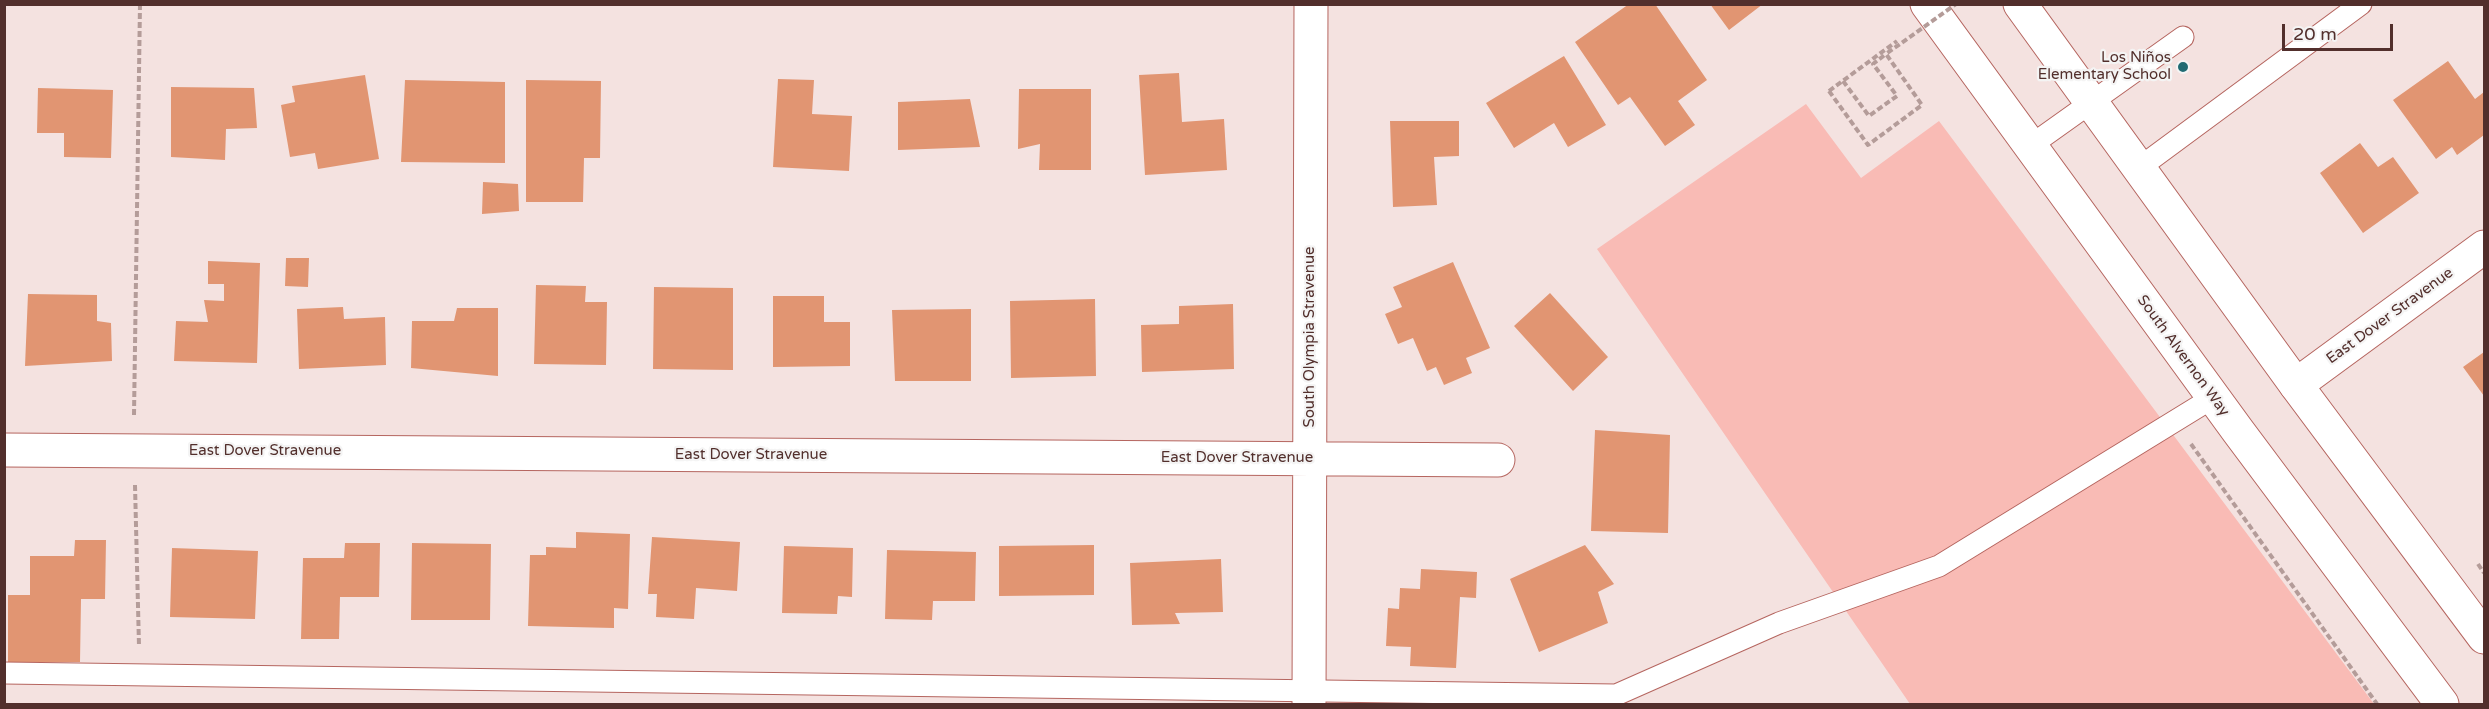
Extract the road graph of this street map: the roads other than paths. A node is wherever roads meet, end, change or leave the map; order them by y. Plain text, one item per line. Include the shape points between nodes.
1 (1311, 4) edge
2 (1927, 4) edge
3 (2020, 4) edge
4 (2361, 4) edge
5 (2183, 37) dead end
6 (2091, 102) junction
7 (2030, 146) junction
8 (2139, 168) junction
9 (2484, 247) edge
10 (2296, 385) junction
11 (2214, 397) junction
12 (4, 450) edge
13 (1310, 458) junction
14 (1498, 460) dead end
15 (2484, 637) edge
16 (4, 674) edge
17 (1309, 698) edge
18 (2442, 705) edge

1 - 13 street, South Olympia Stravenue
2 - 7 street, South Alvernon Way
3 - 6 street
4 - 8 lane
5 - 6 lane
6 - 7 lane
6 - 8 street
7 - 11 street, South Alvernon Way
8 - 10 street
9 - 10 street, East Dover Stravenue
10 - 15 street
11 - 17 lane via 1939,566 1779,623 1616,695
11 - 18 street, South Alvernon Way
12 - 13 street, East Dover Stravenue
13 - 14 street, East Dover Stravenue
13 - 17 street, South Olympia Stravenue
16 - 17 lane

